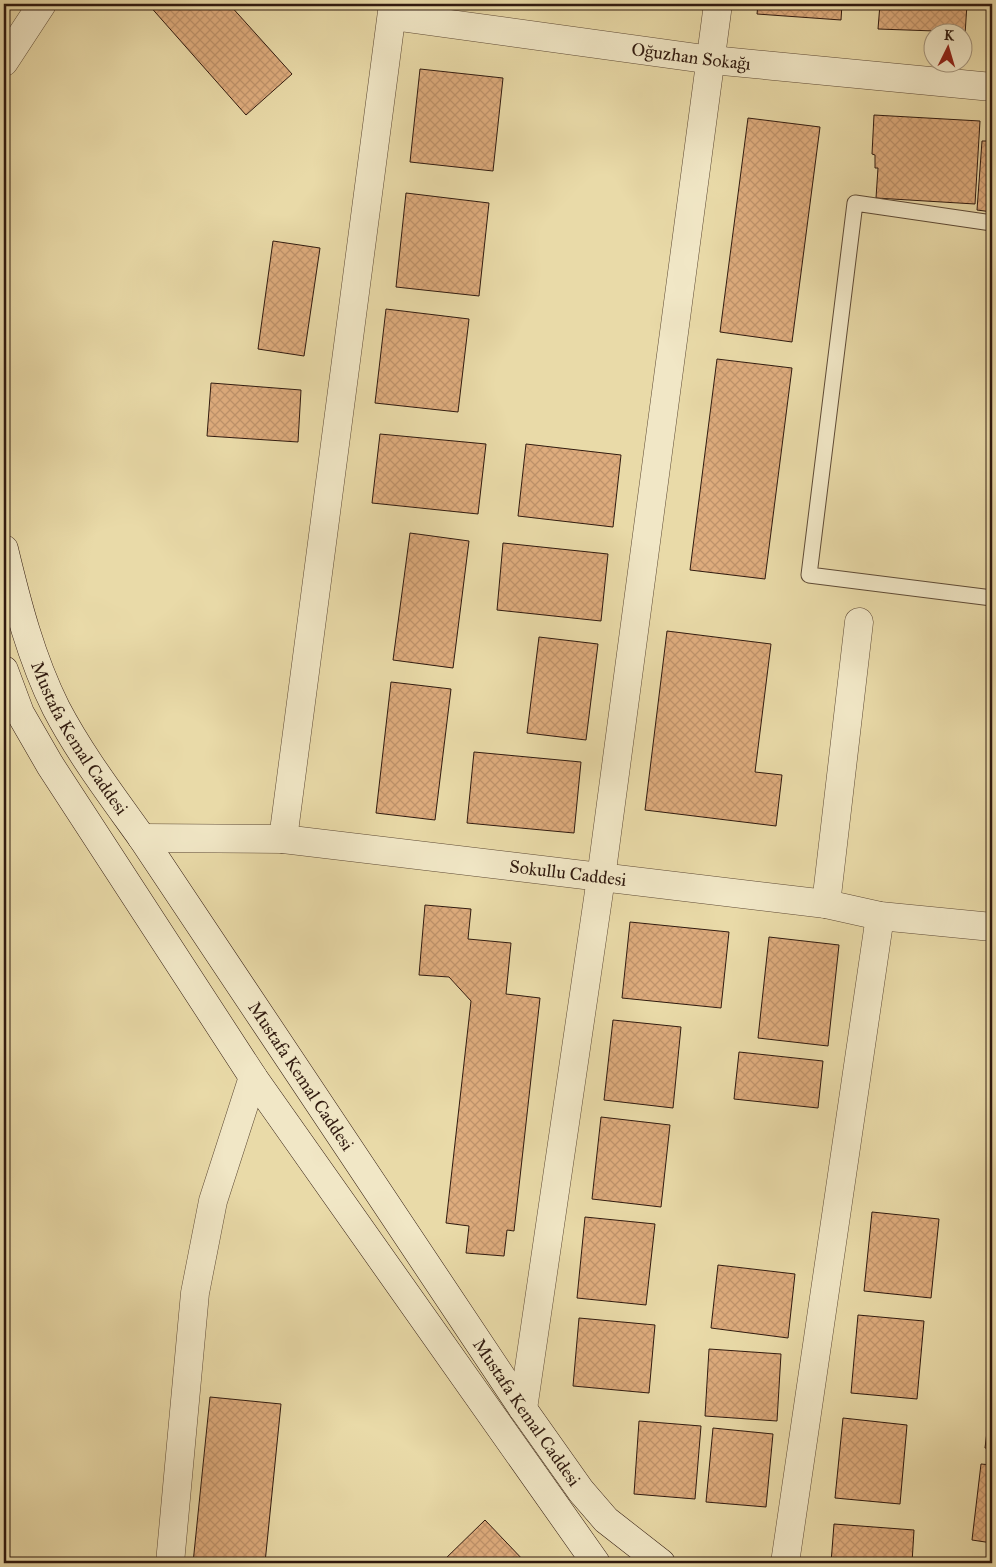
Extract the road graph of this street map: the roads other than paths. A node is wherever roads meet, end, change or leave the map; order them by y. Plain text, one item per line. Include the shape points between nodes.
1 (42, 4) edge
2 (718, 4) edge
3 (392, 10) edge
4 (712, 60) junction
5 (4, 62) edge
6 (992, 87) edge
7 (992, 222) edge
8 (4, 550) edge
9 (992, 598) edge
10 (859, 622) dead end
11 (4, 670) edge
12 (142, 838) junction
13 (283, 839) junction
14 (601, 878) junction
15 (826, 904) junction
16 (880, 916) junction
17 (992, 928) edge
18 (253, 1077) junction
19 (523, 1409) junction
20 (170, 1563) edge
21 (596, 1563) edge
22 (661, 1563) edge
23 (785, 1563) edge

1 - 5 street
2 - 4 street
3 - 4 street, Oğuzhan Sokağı
3 - 13 street
4 - 6 street, Oğuzhan Sokağı
4 - 14 street
7 - 9 lane via 855,204 809,575
8 - 12 street, Mustafa Kemal Caddesi via 26,633 56,708 99,779
10 - 15 street
11 - 18 street, Mustafa Kemal Caddesi via 20,713 50,765
12 - 13 street, Sokullu Caddesi
12 - 19 street, Mustafa Kemal Caddesi
13 - 14 street, Sokullu Caddesi
14 - 15 street, Sokullu Caddesi
14 - 19 street
15 - 16 street, Sokullu Caddesi
16 - 17 street, Sokullu Caddesi
16 - 23 street
18 - 20 street via 213,1201 196,1293
18 - 21 street, Mustafa Kemal Caddesi
19 - 22 street, Mustafa Kemal Caddesi via 580,1491 606,1520

